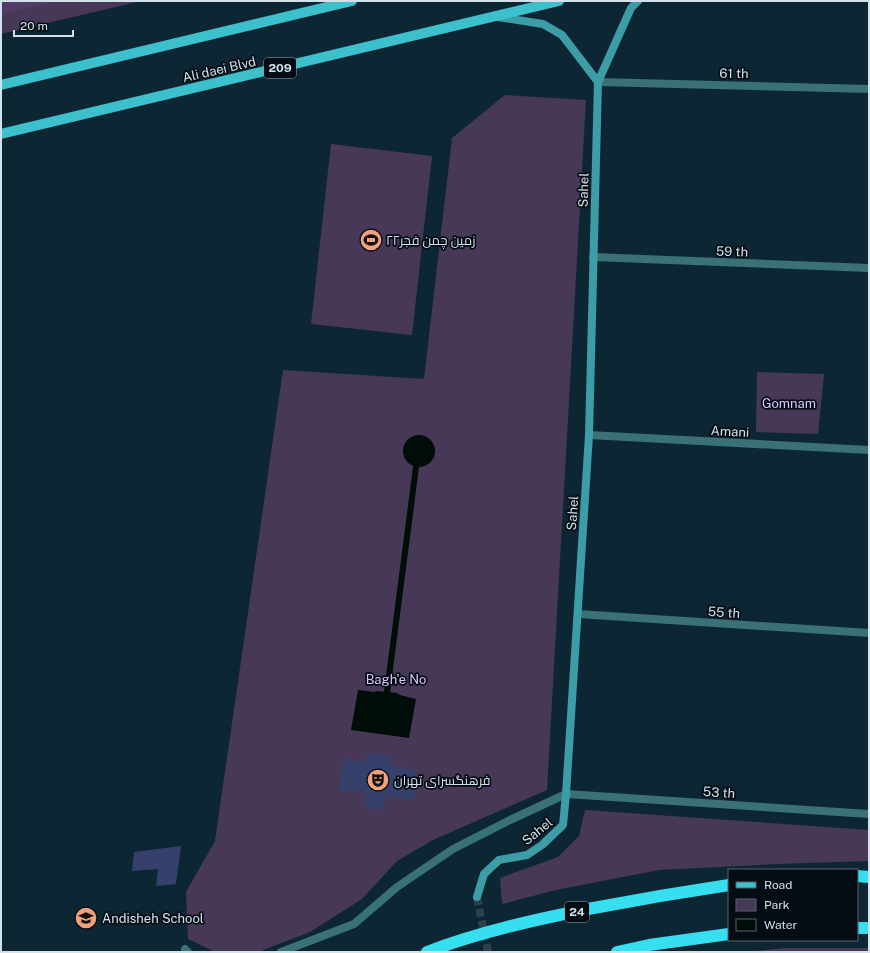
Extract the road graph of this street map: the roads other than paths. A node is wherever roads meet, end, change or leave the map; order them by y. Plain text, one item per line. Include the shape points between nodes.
1 (352, 1) edge
2 (559, 1) edge
3 (638, 1) edge
4 (496, 17) junction
5 (598, 82) junction
6 (1, 85) edge
7 (869, 89) edge
8 (1, 134) edge
9 (593, 257) junction
10 (869, 268) edge
11 (589, 435) junction
12 (869, 450) edge
13 (578, 614) junction
14 (869, 633) edge
15 (566, 794) junction
16 (869, 814) edge
17 (858, 876) edge
18 (869, 877) edge
19 (728, 885) edge
20 (477, 897) tunnel mouth
21 (858, 928) edge
22 (869, 928) edge
23 (728, 934) edge
24 (281, 952) edge
25 (427, 952) edge
26 (617, 952) edge

1 - 6 main road
2 - 4 main road, Ali daei Blvd / 209
3 - 5 main road via 631,8
4 - 5 main road via 543,24 562,35
4 - 8 main road, Ali daei Blvd / 209
5 - 7 street, 61 th
5 - 9 main road, Sahel
9 - 10 street, 59 th
9 - 11 main road, Sahel
11 - 12 street, Amani
11 - 13 main road, Sahel
13 - 14 street, 55 th
13 - 15 main road, Sahel
15 - 16 street, 53 th
15 - 20 main road, Sahel via 563,825 528,855 499,860 484,874
15 - 24 street via 453,849 397,887 354,924
17 - 18 highway
19 - 25 highway, 24 via 661,895 534,920 449,943
21 - 22 highway
23 - 26 highway

